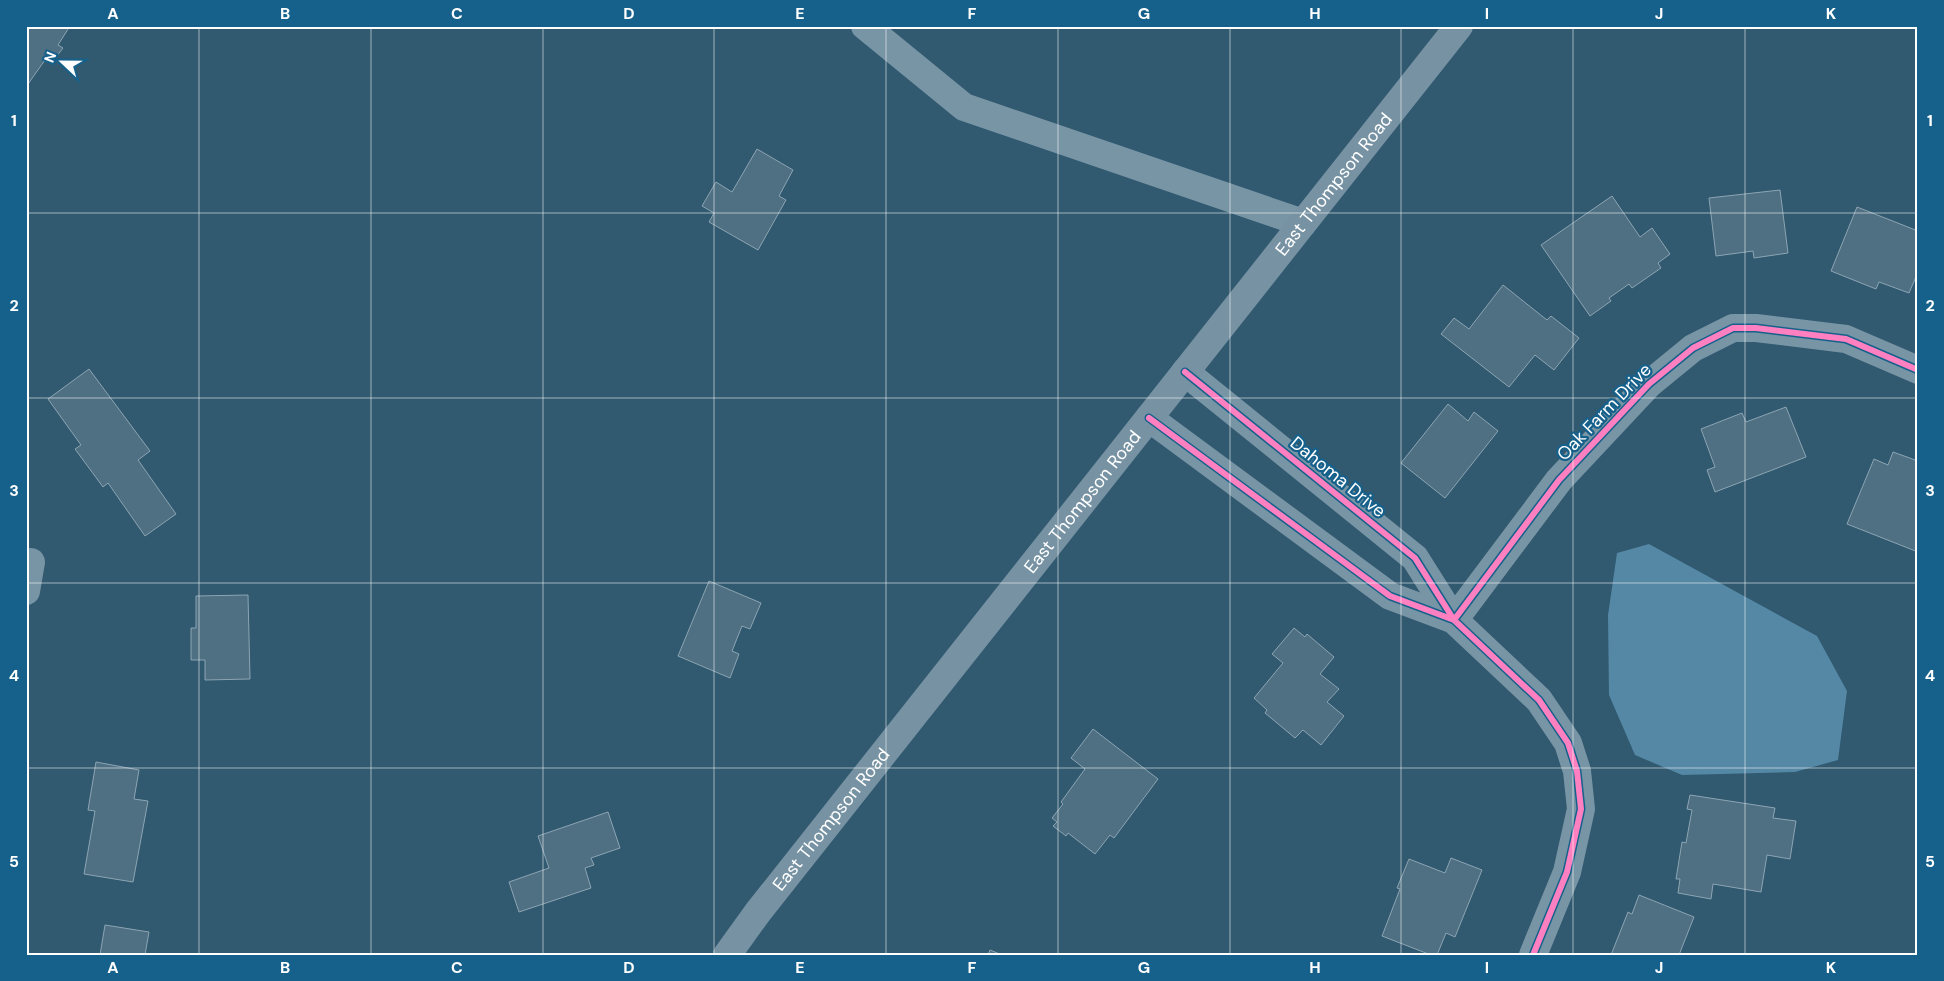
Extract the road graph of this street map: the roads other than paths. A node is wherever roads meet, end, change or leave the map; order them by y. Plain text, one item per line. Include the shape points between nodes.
1 (865, 26) edge
2 (1459, 26) edge
3 (1302, 223) junction
4 (1918, 370) edge
5 (1186, 372) junction
6 (1149, 418) junction
7 (32, 562) dead end
8 (26, 591) edge
9 (1454, 620) junction
10 (727, 955) edge
11 (1533, 955) edge

1 - 3 street via 964,107
2 - 3 main road, East Thompson Road
3 - 5 main road, East Thompson Road
4 - 9 street, Oak Farm Drive via 1846,339 1756,328 1733,328 1693,348 1649,384 1559,480
5 - 6 main road, East Thompson Road
5 - 9 street, Dahoma Drive via 1415,558
6 - 9 street, Dahoma Drive via 1390,596
6 - 10 main road, East Thompson Road
7 - 8 street
9 - 11 street, Dahoma Drive via 1538,700 1568,743 1577,771 1582,809 1567,872

